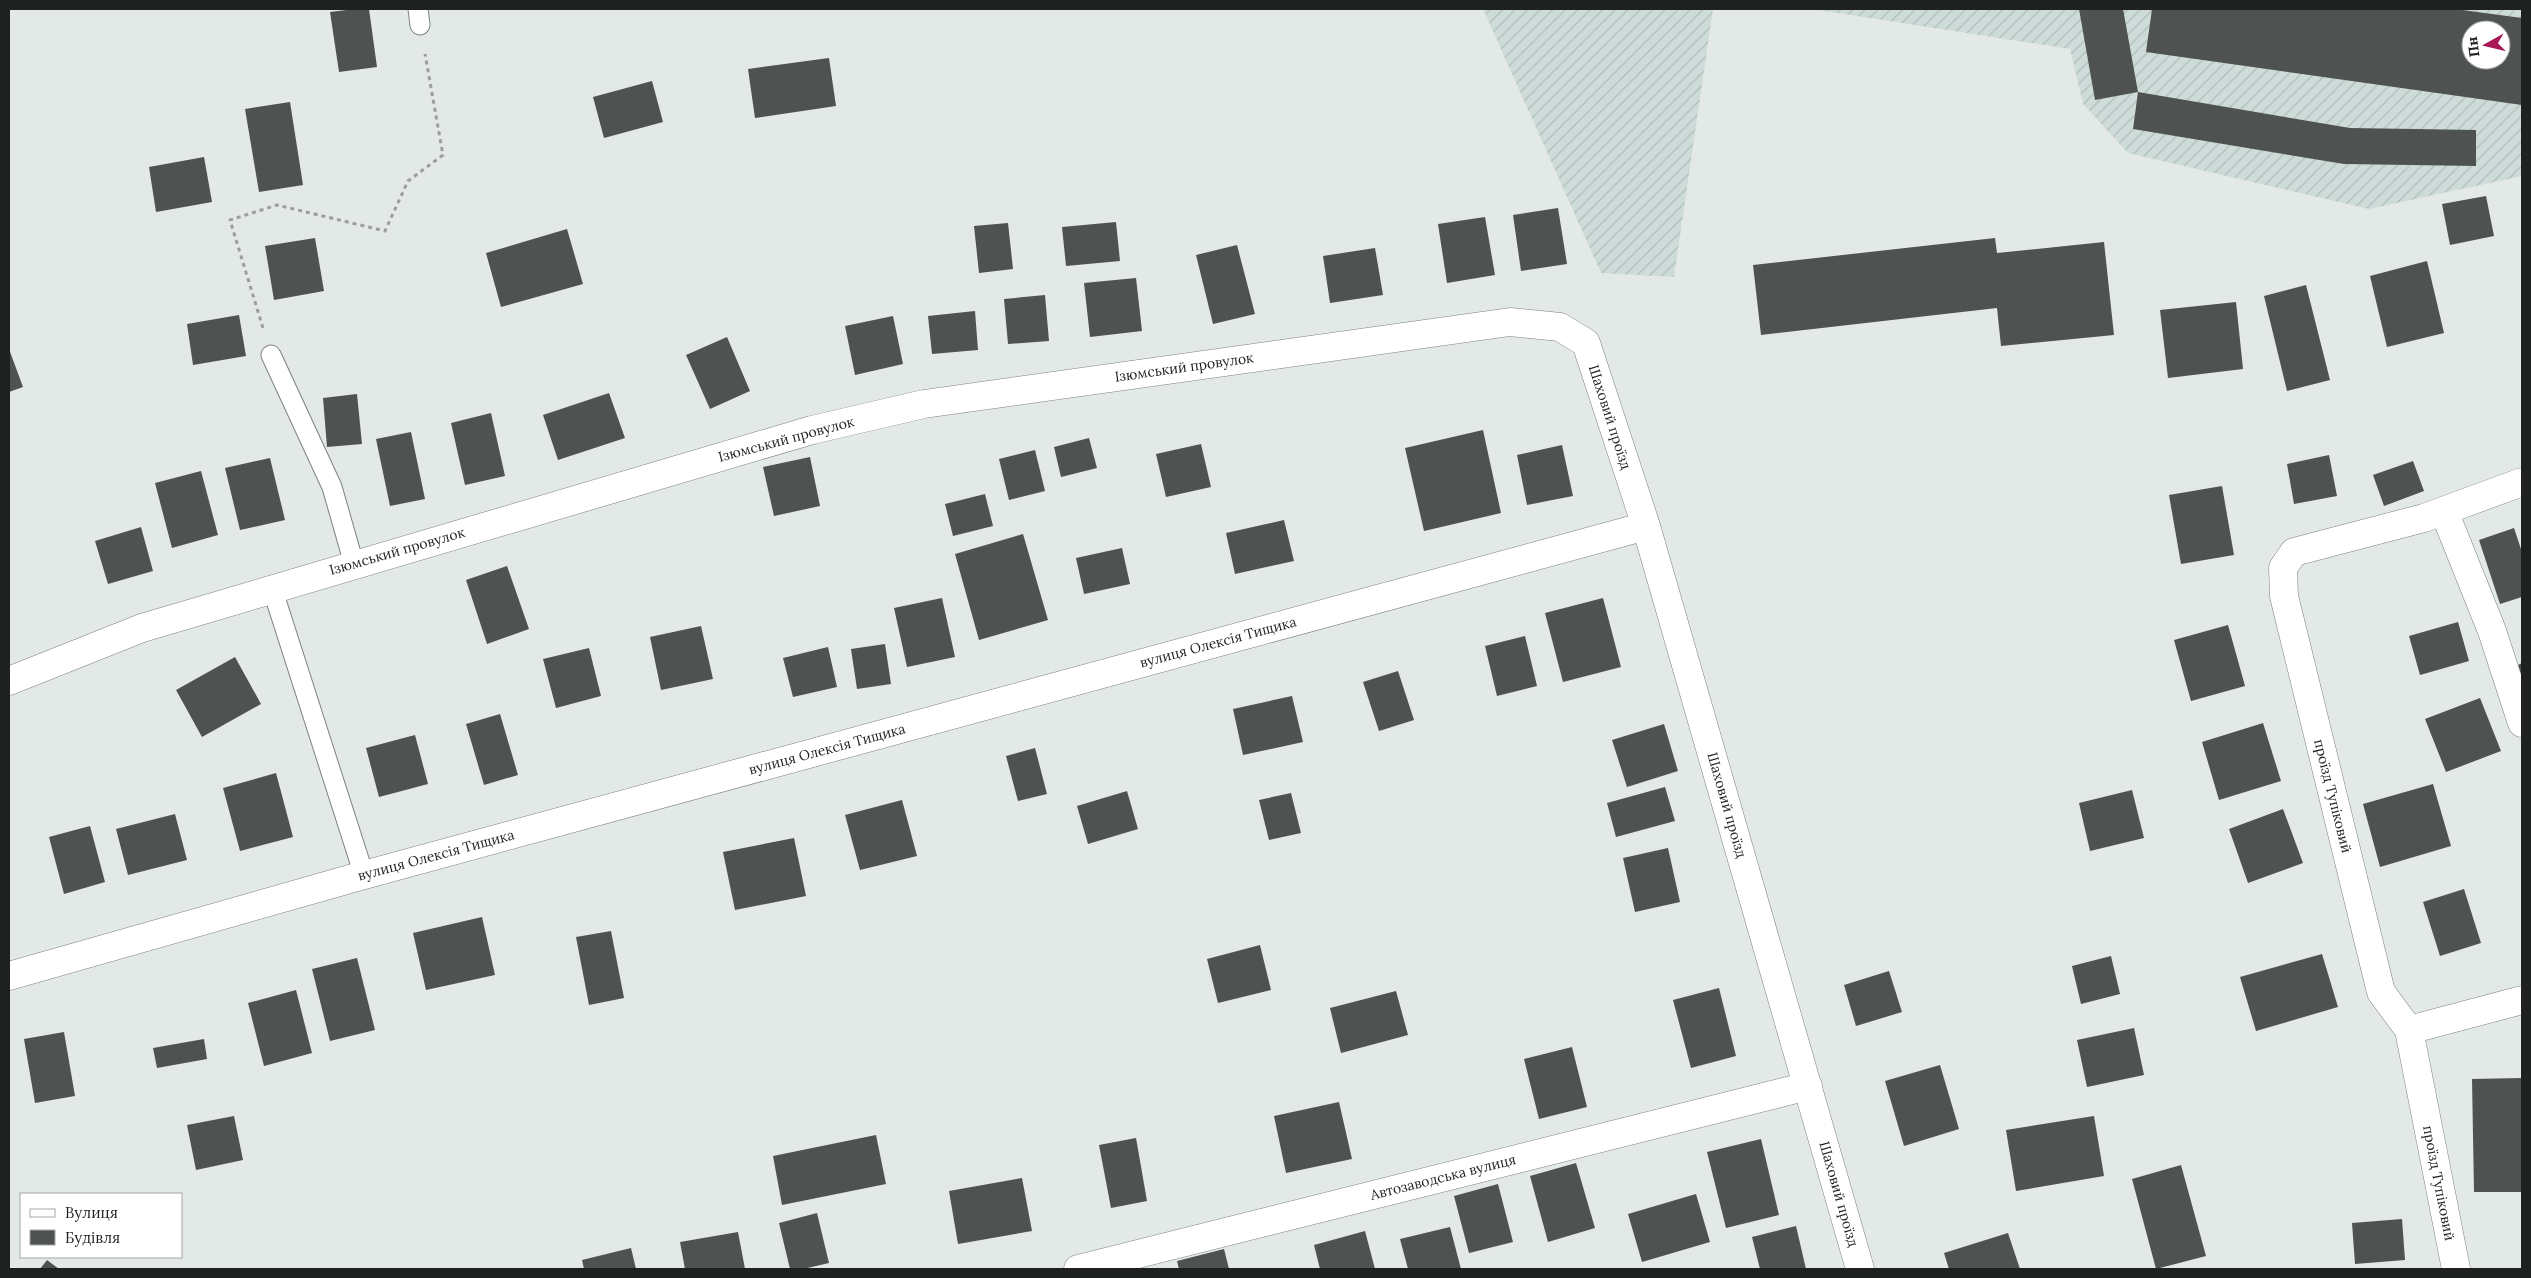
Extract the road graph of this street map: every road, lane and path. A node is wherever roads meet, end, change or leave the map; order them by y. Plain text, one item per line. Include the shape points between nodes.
1 (419, 17) edge
2 (1586, 343) joint
3 (271, 355) joint
4 (2522, 482) edge
5 (2444, 511) junction
6 (1646, 526) junction
7 (354, 564) junction
8 (272, 588) junction
9 (9, 681) edge
10 (2522, 723) edge
11 (364, 875) junction
12 (9, 976) edge
13 (2522, 1000) edge
14 (2409, 1030) junction
15 (1808, 1086) junction
16 (1078, 1269) edge
17 (1860, 1269) edge
18 (2456, 1269) edge

1 - 3 path via 443,155 408,181 385,231 277,204 230,220
2 - 6 street, Шаховий проїзд
2 - 7 street, Ізюмський провулок via 1560,327 1510,322 924,404 812,430
3 - 7 lane via 332,487
4 - 5 street, проїзд Тупіковий
5 - 10 street via 2492,631
5 - 14 street, проїзд Тупіковий via 2294,552 2283,568 2284,596 2381,992
6 - 11 street, вулиця Олексія Тищика
6 - 15 street, Шаховий проїзд
7 - 8 street, Ізюмський провулок
8 - 9 street, Ізюмський провулок via 142,628
8 - 11 lane
11 - 12 street, вулиця Олексія Тищика
13 - 14 street
14 - 18 street, проїзд Тупіковий
15 - 16 street, Автозаводська вулиця
15 - 17 street, Шаховий проїзд

